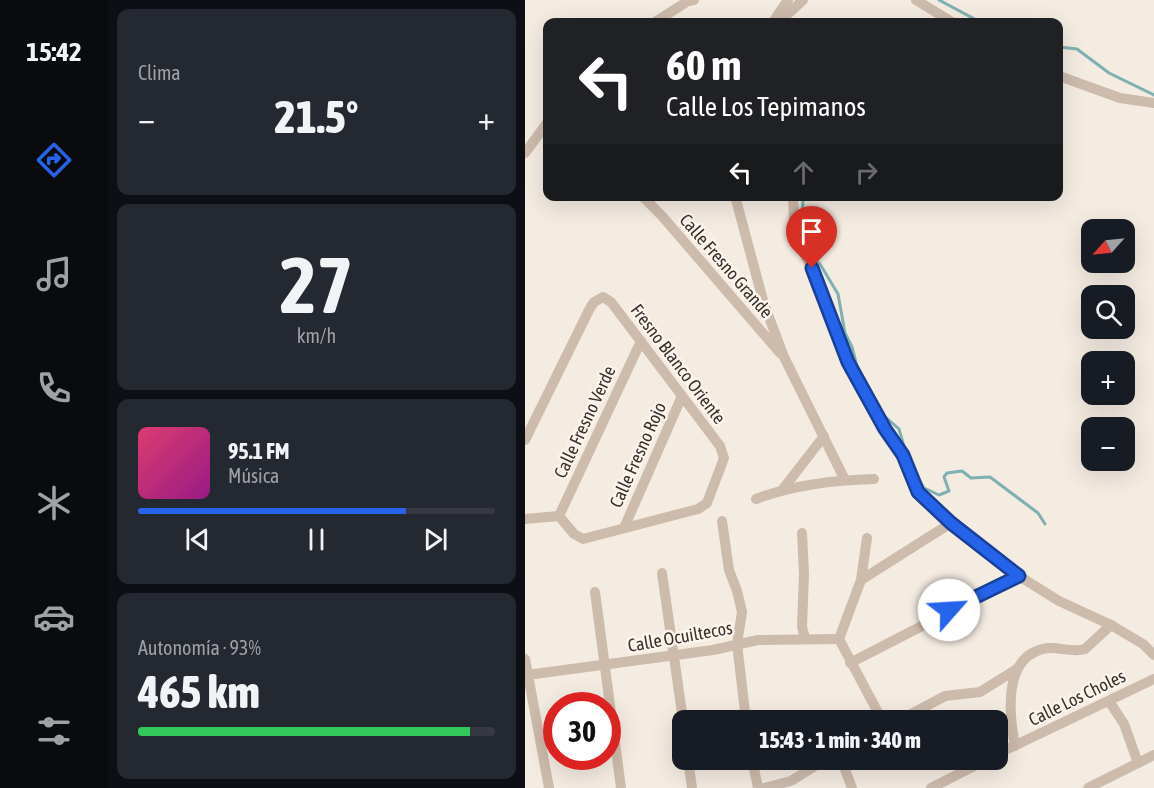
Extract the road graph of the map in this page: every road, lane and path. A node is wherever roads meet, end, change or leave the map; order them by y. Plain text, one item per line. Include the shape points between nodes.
1 (699, 0) edge
2 (788, 0) edge
3 (803, 0) edge
4 (916, 0) edge
5 (661, 18) edge
6 (776, 18) edge
7 (783, 18) edge
8 (945, 18) edge
9 (1063, 77) edge
10 (1154, 103) edge
11 (543, 126) edge
12 (529, 137) edge
13 (525, 153) edge
14 (647, 201) edge
15 (736, 201) edge
16 (793, 201) edge
17 (764, 304) junction
18 (744, 313) junction
19 (641, 341) junction
20 (785, 357) junction
21 (682, 396) junction
22 (824, 436) junction
23 (525, 440) edge
24 (874, 479) dead end
25 (845, 480) junction
26 (783, 489) junction
27 (756, 499) dead end
28 (559, 516) junction
29 (525, 519) edge
30 (722, 521) dead end
31 (951, 523) junction
32 (624, 528) junction
33 (802, 533) dead end
34 (867, 538) dead end
35 (662, 573) dead end
36 (1019, 576) junction
37 (861, 580) junction
38 (595, 592) dead end
39 (1111, 625) junction
40 (805, 638) junction
41 (839, 639) junction
42 (737, 644) junction
43 (1154, 655) edge
44 (674, 656) junction
45 (525, 659) edge
46 (850, 663) junction
47 (603, 666) junction
48 (1017, 669) junction
49 (527, 675) junction
50 (1154, 679) edge
51 (1109, 700) junction
52 (682, 710) edge
53 (745, 710) edge
54 (876, 710) edge
55 (919, 710) edge
56 (1015, 746) junction
57 (1008, 749) edge
58 (1154, 755) edge
59 (1138, 763) junction
60 (690, 770) edge
61 (754, 770) edge
62 (808, 770) edge
63 (845, 770) edge
64 (966, 770) edge
65 (549, 788) edge
66 (621, 788) edge
67 (692, 788) edge
68 (758, 788) edge
69 (764, 788) edge
70 (852, 788) edge
71 (931, 788) edge
72 (1088, 788) edge

1 - 5 street via 688,1
2 - 6 street
3 - 7 street
4 - 8 street
9 - 10 street via 1120,98
11 - 12 street
12 - 13 street
14 - 18 street, Calle Fresno Grande
15 - 17 street, Calle Fresno Grande
16 - 31 street via 801,248 818,279 848,362 903,455 918,492
17 - 18 street
17 - 20 street, Calle Fresno Grande
18 - 20 street, Calle Fresno Grande
19 - 21 street, Fresno Blanco Oriente
19 - 23 street, Fresno Blanco Oriente via 611,302 603,297 594,302
19 - 28 street, Calle Fresno Verde
20 - 22 street, Calle Fresno Grande
21 - 32 street, Calle Fresno Rojo
21 - 32 street, Fresno Blanco Oriente via 720,446 723,454 717,478 703,506
22 - 25 street, Calle Fresno Grande
22 - 26 street
24 - 25 street
25 - 26 street
26 - 27 street
28 - 29 street
28 - 32 street via 583,539
30 - 42 street via 729,570 742,612
31 - 36 street
31 - 37 street
33 - 40 street
34 - 37 street
35 - 44 street
36 - 39 street via 1059,601
36 - 46 street
37 - 41 street
38 - 47 street
39 - 43 street
39 - 48 street via 1085,649 1048,648 1026,657
40 - 41 street, Calle Ocuiltecos
40 - 42 street, Calle Ocuiltecos
41 - 46 street
42 - 44 street, Calle Ocuiltecos
42 - 53 street
44 - 47 street, Calle Ocuiltecos
44 - 52 street
45 - 49 street
46 - 54 street
47 - 49 street, Calle Ocuiltecos
47 - 66 street
48 - 55 street via 980,692 945,696
48 - 56 street, Calle Los Choles via 1011,704
49 - 65 street
50 - 51 street, Calle Los Choles
51 - 56 street, Calle Los Choles
51 - 59 street via 1124,724
56 - 57 street, Calle Los Choles
58 - 59 street
59 - 72 street
60 - 67 street
61 - 68 street
62 - 69 street via 791,781
63 - 70 street
64 - 71 street

